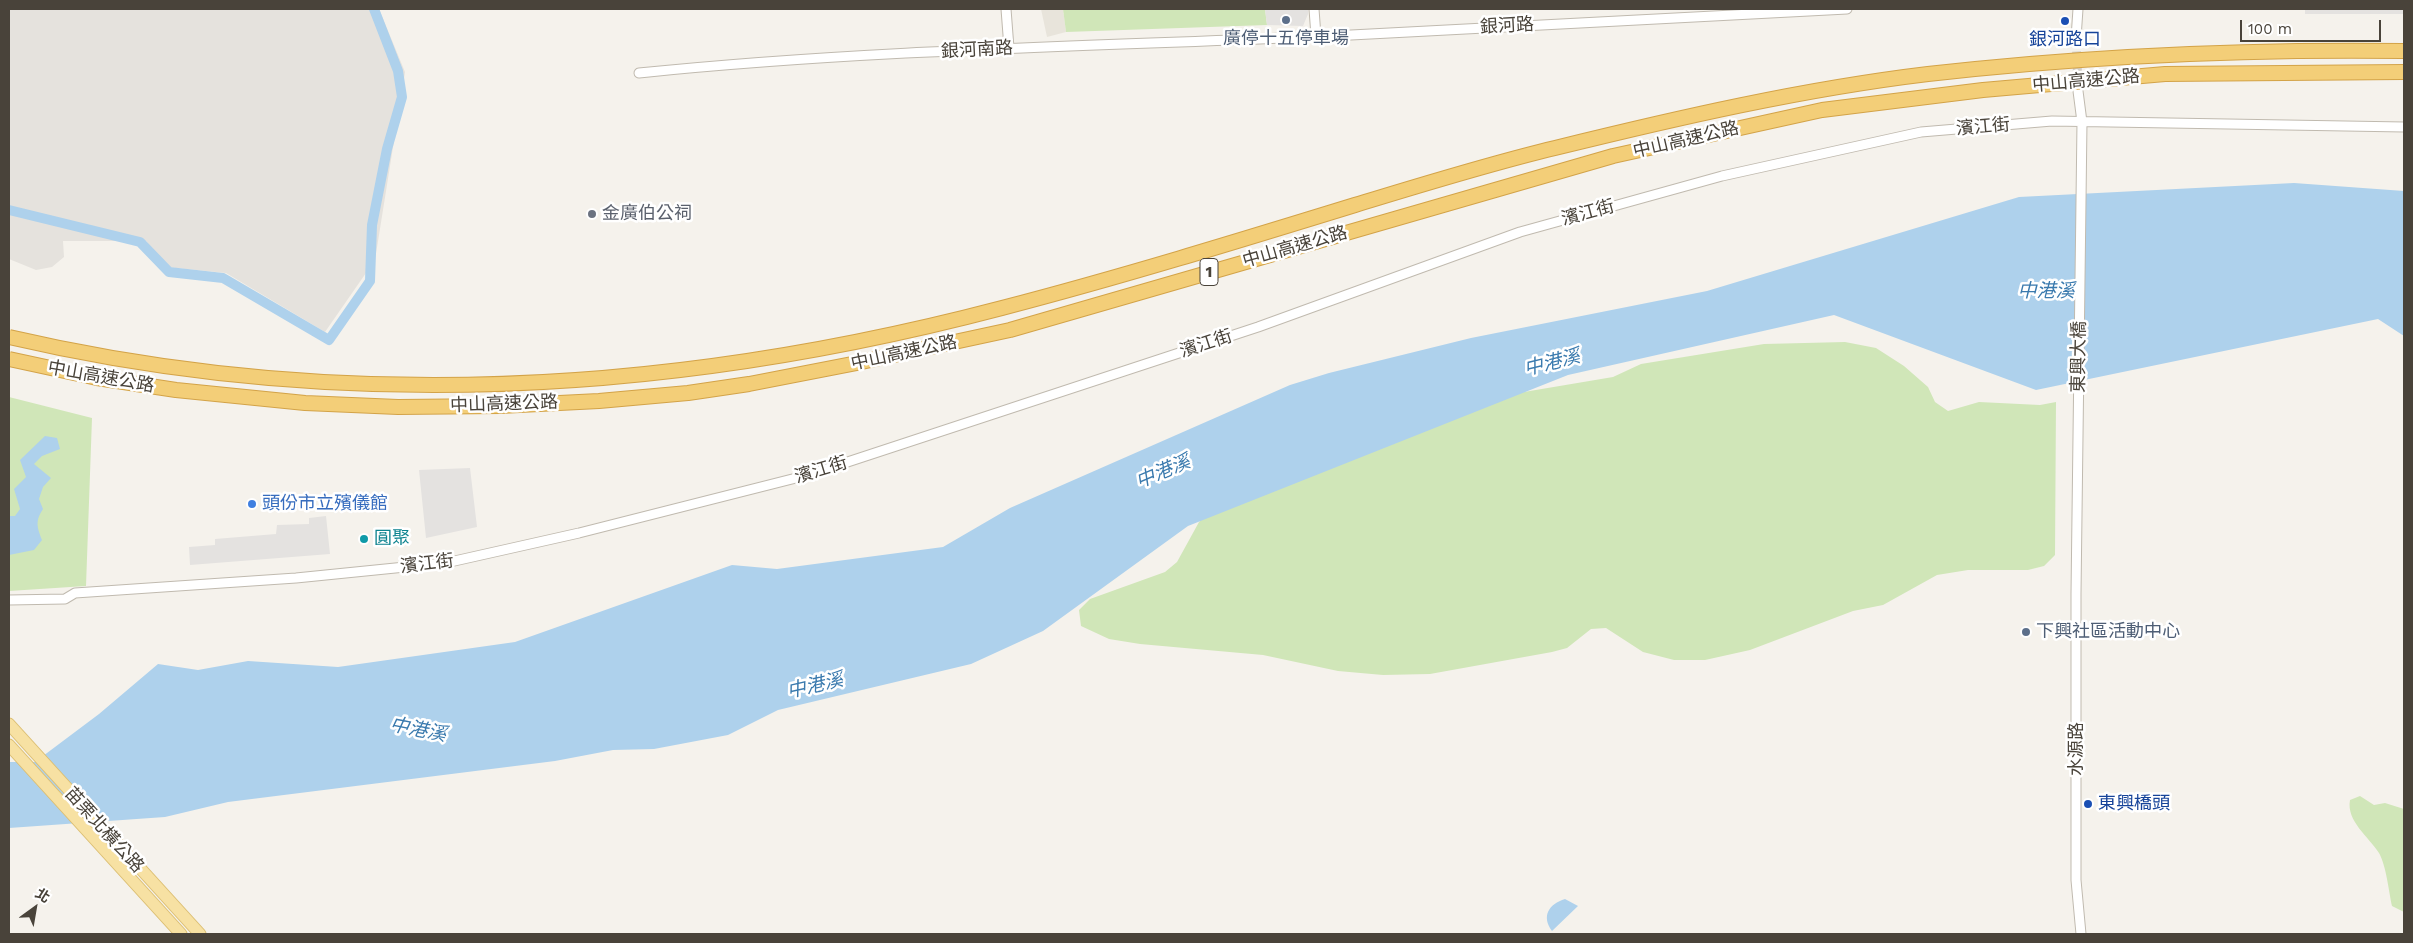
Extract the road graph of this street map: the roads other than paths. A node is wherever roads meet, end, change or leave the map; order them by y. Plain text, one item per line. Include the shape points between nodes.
1 (1006, 9) edge
2 (1314, 9) edge
3 (1847, 9) edge
4 (2078, 9) edge
5 (1316, 36) junction
6 (2076, 38) tunnel mouth
7 (1009, 48) junction
8 (2404, 51) edge
9 (2404, 72) edge
10 (639, 73) dead end
11 (2078, 91) tunnel mouth
12 (2082, 122) junction
13 (2404, 127) edge
14 (9, 337) edge
15 (9, 359) edge
16 (2076, 593) joint
17 (9, 600) edge
18 (9, 724) edge
19 (9, 745) edge
20 (181, 934) edge
21 (200, 934) edge
22 (2081, 934) edge

1 - 7 street
2 - 5 street
3 - 5 street, 銀河路
4 - 6 street
5 - 7 street, 銀河南路
7 - 10 street, 銀河南路 via 743,62
8 - 14 highway, 中山高速公路 / 1, bridge via 2293,50 2117,57 1924,75 1820,91 1550,149 998,310 843,345 636,377 536,384 408,386 257,378 113,358
9 - 15 highway, 中山高速公路 / 1, bridge via 2165,74 1983,90 1822,110 1613,156 1010,330 857,364 688,393 500,406 398,407 305,403 176,390 97,378
11 - 12 street, 東興大橋
12 - 13 street, 濱江街
12 - 16 street, 東興大橋
12 - 17 street, 濱江街 via 2052,121 1921,132 1704,181 1520,232 1258,327 808,475 579,533 425,565 75,594 65,599
16 - 22 street, 水源路 via 2076,880
18 - 21 main road, 苗栗北橫公路
19 - 20 main road, 苗栗北橫公路

